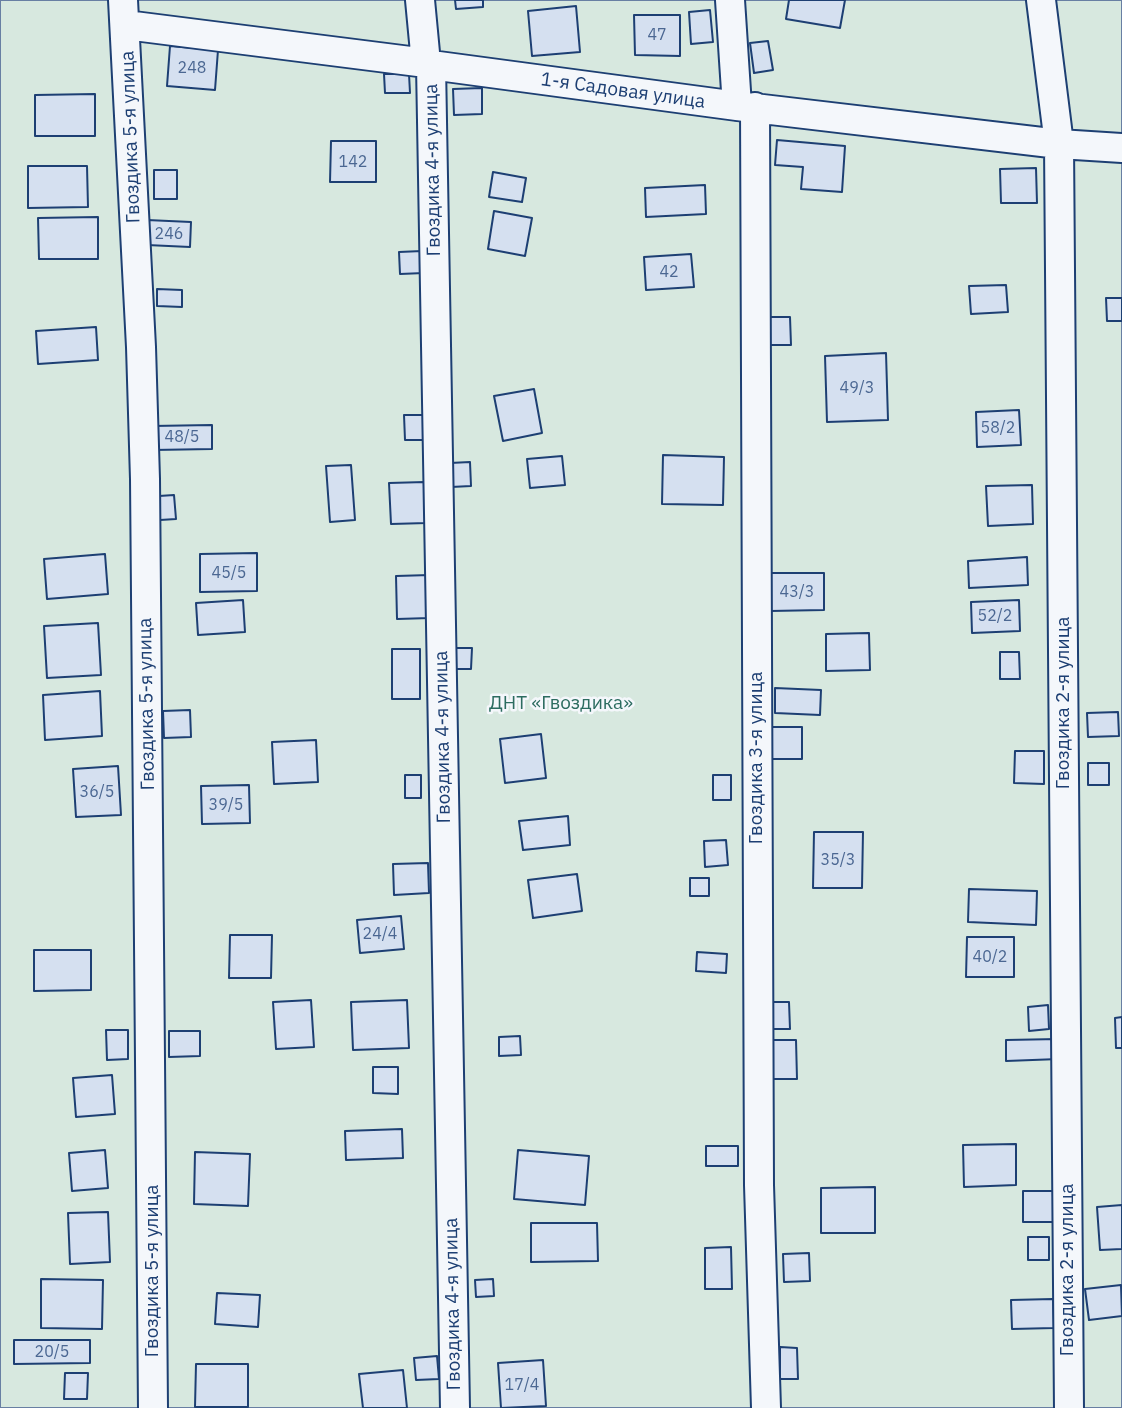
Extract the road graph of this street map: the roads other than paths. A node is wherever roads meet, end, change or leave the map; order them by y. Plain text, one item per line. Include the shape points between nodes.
1 (420, 0) edge
2 (730, 0) edge
3 (1041, 0) edge
4 (125, 13) edge
5 (428, 64) junction
6 (746, 106) junction
7 (1059, 144) junction
8 (1122, 148) edge
9 (153, 1408) edge
10 (455, 1408) edge
11 (766, 1408) edge
12 (1069, 1408) edge

1 - 5 street, Гвоздика 4-я улица
2 - 6 street, Гвоздика 3-я улица
3 - 7 street, Гвоздика 2-я улица
4 - 5 street, 1-я Садовая улица
4 - 9 street, Гвоздика 5-я улица via 145,479
5 - 6 street, 1-я Садовая улица
5 - 10 street, Гвоздика 4-я улица
6 - 7 street, 1-я Садовая улица
6 - 11 street, Гвоздика 3-я улица via 759,1185
7 - 8 street, 1-я Садовая улица
7 - 12 street, Гвоздика 2-я улица

